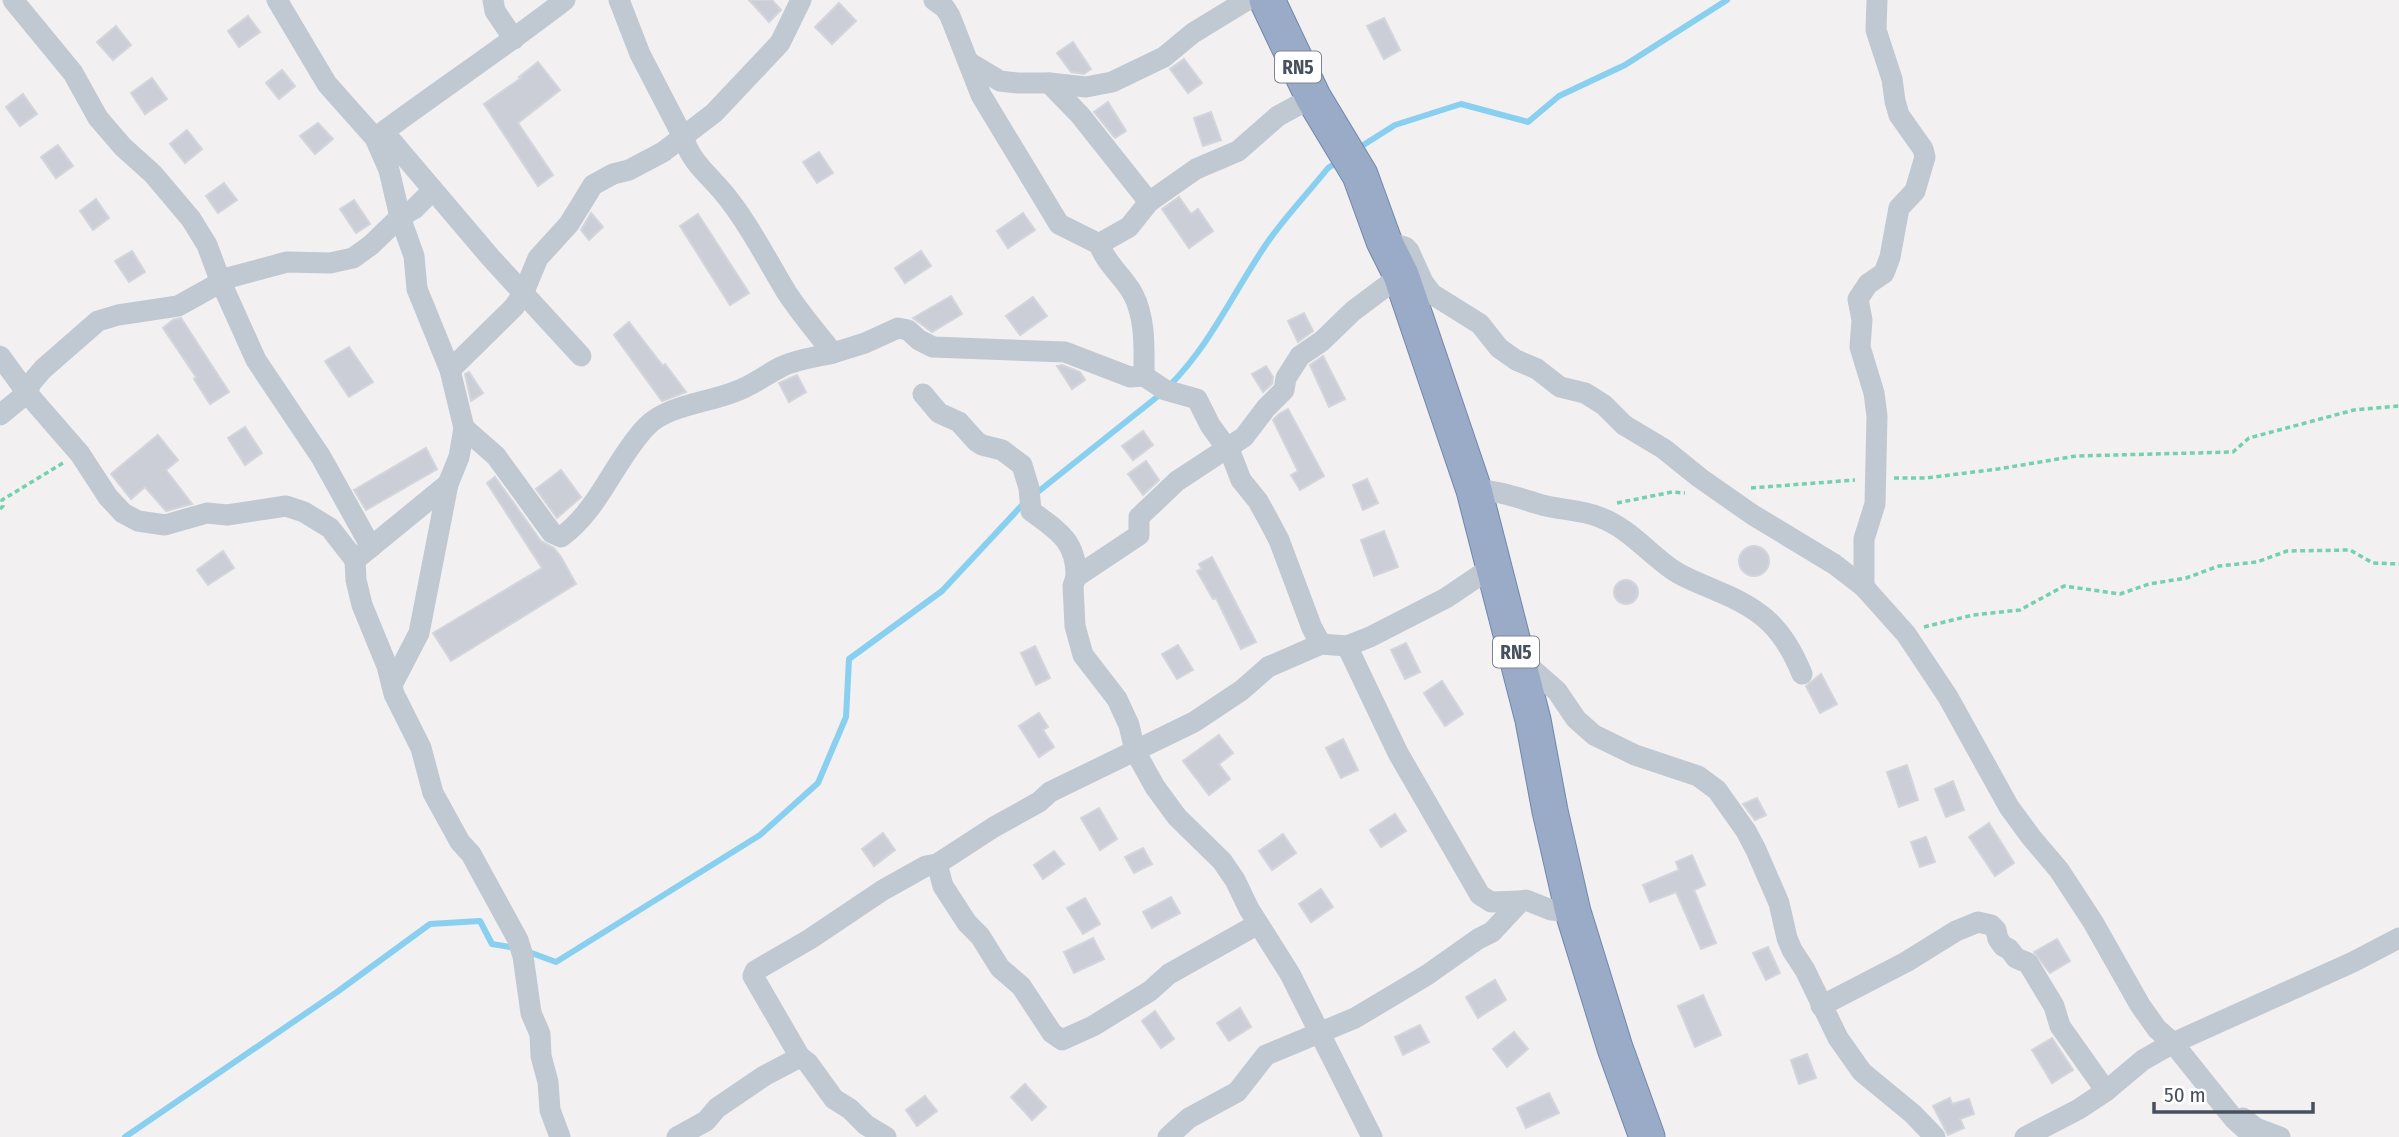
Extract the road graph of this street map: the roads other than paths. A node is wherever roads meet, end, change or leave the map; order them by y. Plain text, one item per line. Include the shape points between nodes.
1 (13, 0) edge
2 (277, 0) edge
3 (493, 0) edge
4 (565, 0) edge
5 (619, 0) edge
6 (801, 0) edge
7 (934, 0) edge
8 (1247, 0) edge
9 (1267, 0) edge
10 (1877, 0) edge
11 (513, 39) junction
12 (970, 63) junction
13 (1049, 83) junction
14 (1313, 97) junction
15 (380, 135) junction
16 (683, 136) junction
17 (433, 190) junction
18 (1149, 202) junction
19 (400, 216) junction
20 (1384, 241) junction
21 (1099, 244) junction
22 (1401, 275) junction
23 (220, 280) junction
24 (523, 294) junction
25 (833, 353) junction
26 (0, 356) edge
27 (581, 356) dead end
28 (450, 370) junction
29 (1144, 376) junction
30 (27, 393) junction
31 (923, 394) dead end
32 (0, 415) edge
33 (464, 428) junction
34 (1227, 449) junction
35 (448, 484) junction
36 (1474, 490) junction
37 (363, 554) junction
38 (1495, 565) junction
39 (1076, 577) junction
40 (1864, 586) junction
41 (1321, 644) junction
42 (1346, 646) junction
43 (1517, 656) junction
44 (1802, 674) dead end
45 (392, 684) junction
46 (1135, 751) junction
47 (937, 864) junction
48 (1521, 901) junction
49 (1573, 912) junction
50 (1258, 924) junction
51 (2399, 938) edge
52 (1821, 1006) junction
53 (1318, 1033) junction
54 (2173, 1043) junction
55 (800, 1057) junction
56 (2106, 1091) junction
57 (2227, 1107) junction
58 (560, 1137) edge
59 (677, 1137) edge
60 (886, 1137) edge
61 (1168, 1137) edge
62 (1372, 1137) edge
63 (1647, 1137) edge
64 (1935, 1137) edge
65 (2025, 1137) edge
66 (2254, 1137) edge
67 (2280, 1137) edge

1 - 23 street via 73,73 98,118 191,219
2 - 15 street via 327,84
3 - 11 street
4 - 11 street
5 - 16 street via 640,54
6 - 16 street via 780,43 714,113
7 - 12 street via 950,16
8 - 13 street via 1164,57 1112,82 1086,87
9 - 14 highway, RN5
10 - 40 street via 1876,30 1899,115 1925,157 1915,191 1899,208 1884,273 1868,284 1858,299 1860,347 1877,416 1873,513 1864,539
11 - 15 street
12 - 13 street via 1000,81
12 - 21 street via 981,95 1059,224
13 - 18 street
14 - 18 street via 1278,116 1238,151 1196,169
14 - 20 highway, RN5 via 1360,175
15 - 17 street
15 - 19 street
16 - 24 street via 646,161 593,185 569,224 538,258
16 - 25 street via 696,164 730,201 794,304
17 - 19 street
17 - 24 street
18 - 21 street via 1129,227
19 - 23 street via 354,258 287,262
19 - 28 street via 414,256 417,289
20 - 22 highway, RN5
20 - 40 street via 1405,247 1432,294 1477,321 1499,348 1560,387 1604,404 1624,425
21 - 29 street via 1138,308
22 - 34 street via 1300,356 1280,396 1244,437
22 - 36 highway, RN5
23 - 30 street via 178,306 98,321 43,369
23 - 37 street via 257,360 321,457
24 - 27 street
24 - 28 street via 503,320
25 - 29 street via 898,328 933,347 1065,352 1130,377
25 - 33 street via 783,366 733,393 648,424 589,510 561,537 552,533 496,456
26 - 30 street
28 - 33 street
29 - 34 street via 1165,390 1197,399
30 - 32 street
30 - 37 street via 80,454 108,497 138,521 165,525 207,513 286,506 330,528
31 - 39 street via 939,413 959,422 976,441 1002,450 1025,468 1031,510 1066,540
33 - 35 street via 460,457
34 - 39 street via 1177,481 1142,513 1139,535
34 - 41 street via 1279,540
35 - 37 street
35 - 45 street via 419,633
36 - 38 highway, RN5
36 - 44 street via 1493,490 1610,522 1674,571 1746,605 1776,626
37 - 45 street via 356,580
38 - 42 street via 1446,598
38 - 43 highway, RN5
39 - 46 street via 1077,639 1087,662 1117,699
40 - 54 street via 1906,634 1958,711 2009,807 2059,870 2140,1006
41 - 42 street
41 - 46 street via 1268,667 1194,722
42 - 48 street via 1398,753 1480,895 1491,902
43 - 49 highway, RN5
43 - 52 street via 1557,691 1594,735 1635,755 1698,776 1717,790 1756,850 1779,903 1787,938
45 - 58 street via 421,748 433,793 518,940 531,1013 540,1034 550,1110
46 - 47 street via 1050,792
46 - 50 street via 1177,817 1222,861
47 - 50 street via 943,886 960,914 1062,1040 1093,1026 1170,974
47 - 55 street via 883,890 753,974
48 - 49 street
48 - 53 street via 1486,936 1427,975 1362,1014
49 - 63 highway, RN5
50 - 53 street via 1290,974
51 - 54 street
52 - 56 street via 1956,931 1985,923 1996,930 2003,946 2028,963 2054,1006 2060,1026
52 - 64 street via 1862,1072
53 - 61 street via 1266,1055 1237,1092 1189,1118
53 - 62 street
54 - 56 street via 2143,1060
54 - 57 street
55 - 59 street via 764,1076
55 - 60 street via 834,1098
56 - 65 street
57 - 66 street
57 - 67 street via 2256,1128

